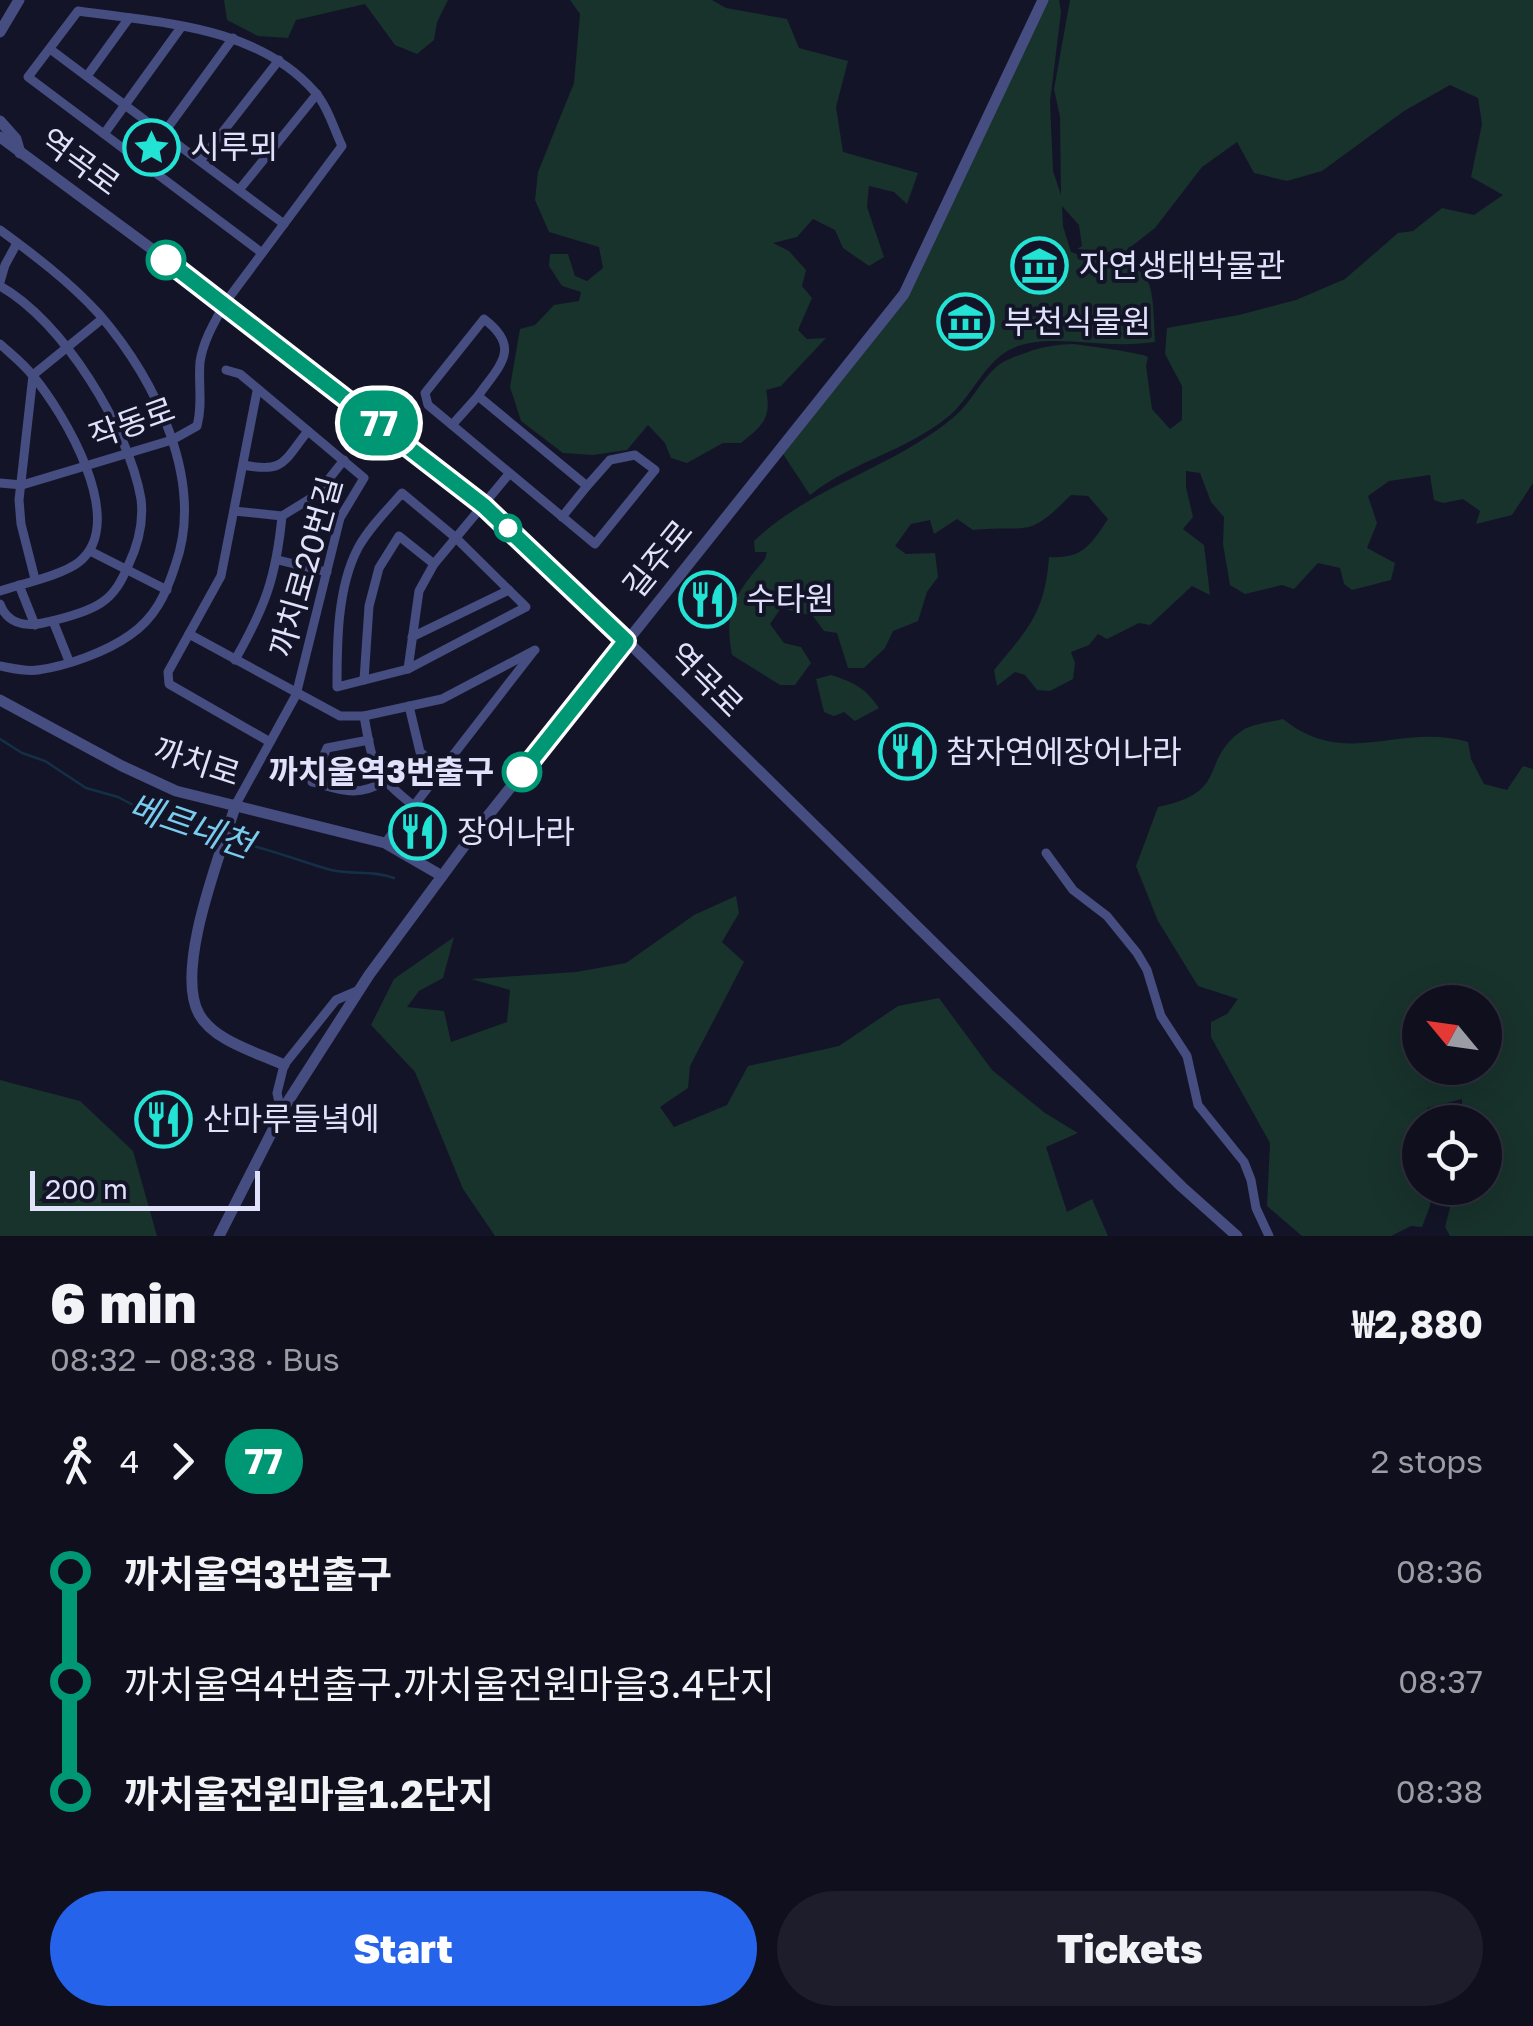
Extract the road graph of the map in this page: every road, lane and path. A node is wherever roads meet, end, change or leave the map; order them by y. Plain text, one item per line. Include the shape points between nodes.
1 (1043, 0) edge
2 (15, 2) edge
3 (129, 18) junction
4 (182, 26) junction
5 (0, 32) edge
6 (233, 38) junction
7 (50, 49) junction
8 (279, 60) junction
9 (86, 76) junction
10 (317, 94) junction
11 (125, 105) junction
12 (0, 122) edge
13 (104, 134) junction
14 (163, 134) junction
15 (0, 137) edge
16 (0, 147) edge
17 (20, 152) junction
18 (200, 162) junction
19 (240, 190) junction
20 (284, 224) junction
21 (0, 230) edge
22 (18, 243) junction
23 (262, 254) junction
24 (0, 284) edge
25 (225, 303) junction
26 (102, 319) junction
27 (0, 344) edge
28 (67, 350) junction
29 (226, 370) dead end
30 (33, 375) junction
31 (257, 390) junction
32 (478, 396) junction
33 (452, 425) junction
34 (308, 431) junction
35 (172, 440) junction
36 (128, 454) junction
37 (344, 460) junction
38 (242, 465) junction
39 (86, 466) junction
40 (509, 474) junction
41 (0, 483) edge
42 (22, 485) junction
43 (587, 486) junction
44 (484, 506) junction
45 (234, 512) junction
46 (282, 516) junction
47 (562, 517) junction
48 (380, 520) junction
49 (400, 536) junction
50 (456, 538) junction
51 (90, 551) junction
52 (278, 560) junction
53 (434, 564) junction
54 (127, 570) junction
55 (326, 572) junction
56 (35, 579) junction
57 (19, 585) junction
58 (167, 590) junction
59 (509, 590) junction
60 (0, 591) edge
61 (0, 604) edge
62 (53, 621) junction
63 (35, 625) junction
64 (189, 634) junction
65 (412, 637) junction
66 (626, 641) junction
67 (235, 660) junction
68 (69, 661) junction
69 (0, 666) edge
70 (408, 668) junction
71 (364, 680) junction
72 (296, 695) junction
73 (0, 700) edge
74 (409, 706) junction
75 (364, 716) junction
76 (368, 740) junction
77 (270, 742) junction
78 (442, 770) junction
79 (383, 782) junction
80 (236, 804) junction
81 (414, 806) junction
82 (385, 843) junction
83 (1046, 853) dead end
84 (442, 876) junction
85 (359, 990) junction
86 (284, 1065) junction
87 (281, 1112) junction
88 (219, 1236) edge
89 (1237, 1236) edge
90 (1270, 1236) edge

1 - 66 street, 길주로 via 904,294
2 - 5 street
3 - 4 street
3 - 7 street via 78,10
3 - 9 street
4 - 6 street
4 - 11 street
6 - 8 street
6 - 14 street
7 - 9 street
7 - 13 street via 28,77
8 - 10 street
8 - 18 street
9 - 11 street
10 - 19 street
10 - 20 street, 작동로 via 342,146
11 - 13 street
11 - 14 street
12 - 17 street
13 - 23 street
14 - 18 street
15 - 17 street, 역곡로
16 - 17 street
17 - 25 street, 역곡로
18 - 19 street
19 - 20 street
20 - 23 street, 작동로
21 - 22 street
22 - 24 street
22 - 26 street
23 - 25 street, 작동로
24 - 28 street
25 - 35 street, 작동로 via 200,361 197,426
25 - 44 street, 역곡로
26 - 28 street
26 - 35 street via 139,370
27 - 30 street
28 - 30 street
28 - 36 street via 108,406
29 - 31 street, 까치로20번길
30 - 39 street
30 - 42 street
31 - 34 street, 까치로20번길
31 - 38 street
32 - 33 street
32 - 33 street via 505,358 506,342 484,320 425,392 428,405
32 - 43 street
33 - 40 street
34 - 37 street, 까치로20번길
34 - 38 street, 까치로20번길 via 270,470
35 - 36 street, 작동로
35 - 58 street via 185,493 184,543
36 - 39 street, 작동로
36 - 54 street via 141,527
37 - 46 street, 까치로20번길 via 316,495
37 - 55 street, 까치로20번길 via 364,478 340,518
38 - 45 street
39 - 42 street, 작동로
39 - 51 street via 100,518
40 - 44 street
40 - 47 street
41 - 42 street, 작동로
42 - 56 street via 21,524
43 - 47 street
43 - 47 street via 610,460 635,455 655,470 595,544
44 - 50 street
44 - 66 street, 역곡로
45 - 46 street, 까치로20번길
45 - 64 street via 221,576
46 - 52 street, 까치로20번길
48 - 49 street
48 - 50 street via 402,492
48 - 71 street via 350,570 337,642 337,687
49 - 53 street
49 - 71 street via 379,568 369,606
50 - 53 street
50 - 59 street
51 - 54 street
51 - 56 street via 77,564
52 - 55 street
52 - 67 street, 까치로20번길 via 263,610
53 - 65 street via 419,591
54 - 58 street
54 - 62 street via 100,604
55 - 72 street, 까치로20번길
56 - 57 street
57 - 60 street
57 - 63 street
58 - 68 street via 146,624 121,642
59 - 65 street
59 - 70 street via 526,607
61 - 63 street via 15,622
62 - 63 street
62 - 68 street
64 - 67 street, 까치로20번길
64 - 77 street via 168,672 169,684
65 - 70 street
66 - 84 street, 길주로
66 - 89 street, 역곡로
67 - 72 street, 까치로20번길
68 - 69 street via 35,671
70 - 71 street
72 - 75 street, 까치로20번길 via 340,716
72 - 77 street, 까치로20번길
73 - 80 street, 까치로 via 176,790
74 - 75 street, 까치로20번길
74 - 78 street via 420,752
74 - 78 street, 까치로20번길 via 442,699 535,650
75 - 76 street
76 - 79 street
76 - 79 street via 327,748 312,782 367,792
77 - 80 street, 까치로20번길
78 - 81 street
79 - 81 street
80 - 82 street, 까치로
80 - 86 street via 193,948 190,986 199,1014 217,1034
81 - 82 street
82 - 84 street, 까치로
83 - 90 street via 1137,953 1161,1016 1187,1056 1198,1104 1244,1162
84 - 85 street, 길주로
85 - 86 street via 336,1000
85 - 87 street, 길주로
86 - 87 street via 277,1093
87 - 88 street, 길주로

